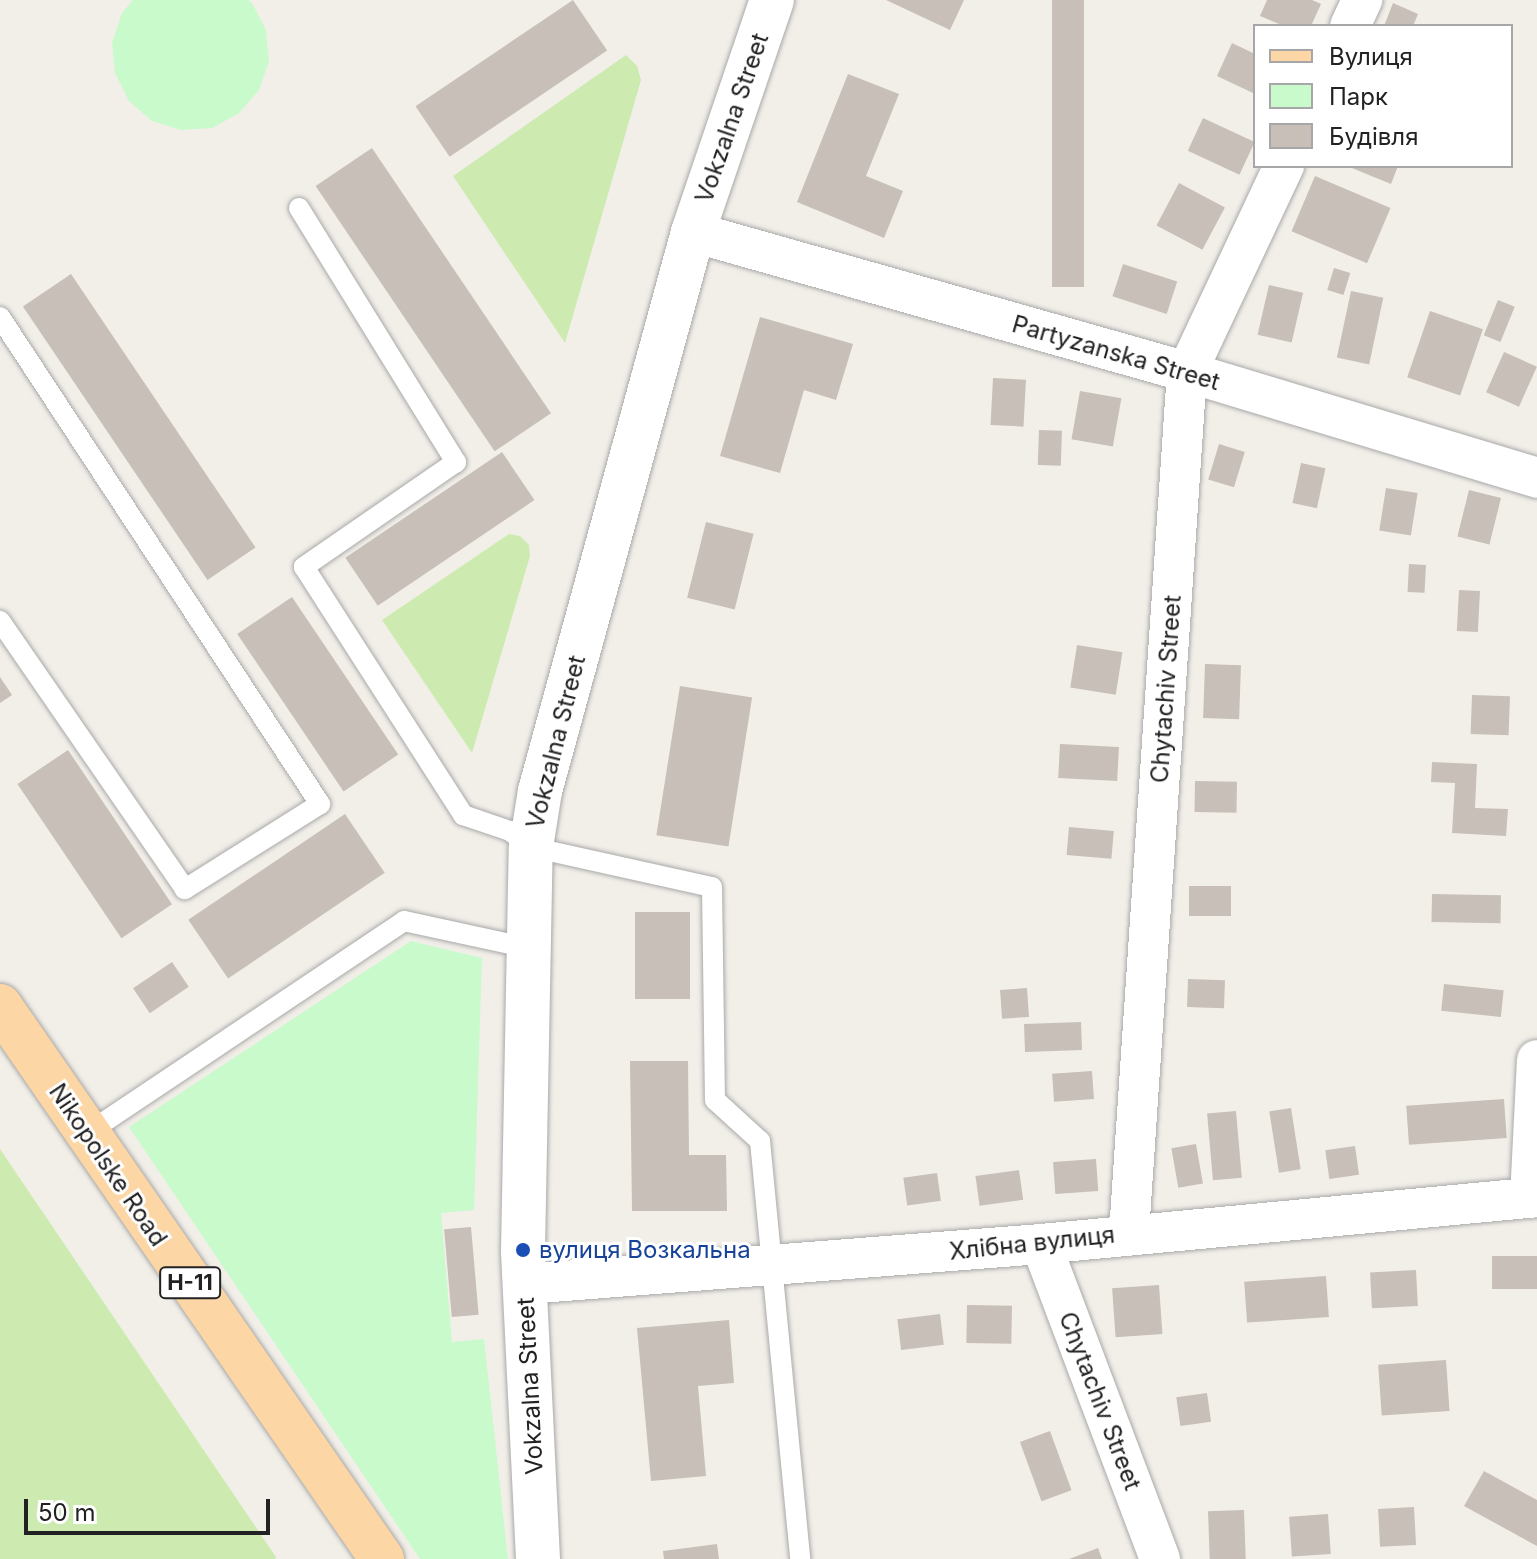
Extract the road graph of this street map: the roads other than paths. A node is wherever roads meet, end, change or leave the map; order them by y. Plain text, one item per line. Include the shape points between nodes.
1 (772, 0) edge
2 (1362, 0) edge
3 (1351, 24) edge
4 (1283, 168) edge
5 (299, 208) dead end
6 (693, 232) junction
7 (0, 317) edge
8 (1187, 372) junction
9 (1537, 478) edge
10 (0, 621) edge
11 (531, 847) junction
12 (529, 948) junction
13 (0, 1006) edge
14 (1537, 1060) edge
15 (86, 1134) junction
16 (1533, 1198) edge
17 (1129, 1233) junction
18 (1041, 1244) junction
19 (770, 1264) junction
20 (526, 1284) junction
21 (369, 1554) edge
22 (538, 1559) edge
23 (800, 1559) edge
24 (1160, 1559) edge

1 - 6 street, Vokzalna Street
2 - 3 street
4 - 8 street, Chytachiv Street
5 - 11 lane via 456,462 304,567 463,815 510,831
6 - 8 street, Partyzanska Street
6 - 11 street, Vokzalna Street via 544,776
7 - 10 lane via 320,804 185,889
8 - 9 street, Partyzanska Street
8 - 17 street, Chytachiv Street
11 - 12 street, Vokzalna Street
11 - 19 lane via 712,887 715,1100 760,1141
12 - 15 lane via 404,921
12 - 20 street, Vokzalna Street via 523,1135
13 - 15 main road, Nikopolske Road / Н-11
14 - 16 street
15 - 21 main road, Nikopolske Road / Н-11
16 - 17 street, Хлібна вулиця
17 - 18 street, Хлібна вулиця
18 - 19 street, Хлібна вулиця
18 - 24 street, Chytachiv Street
19 - 20 street, Хлібна вулиця
19 - 23 lane
20 - 22 street, Vokzalna Street

